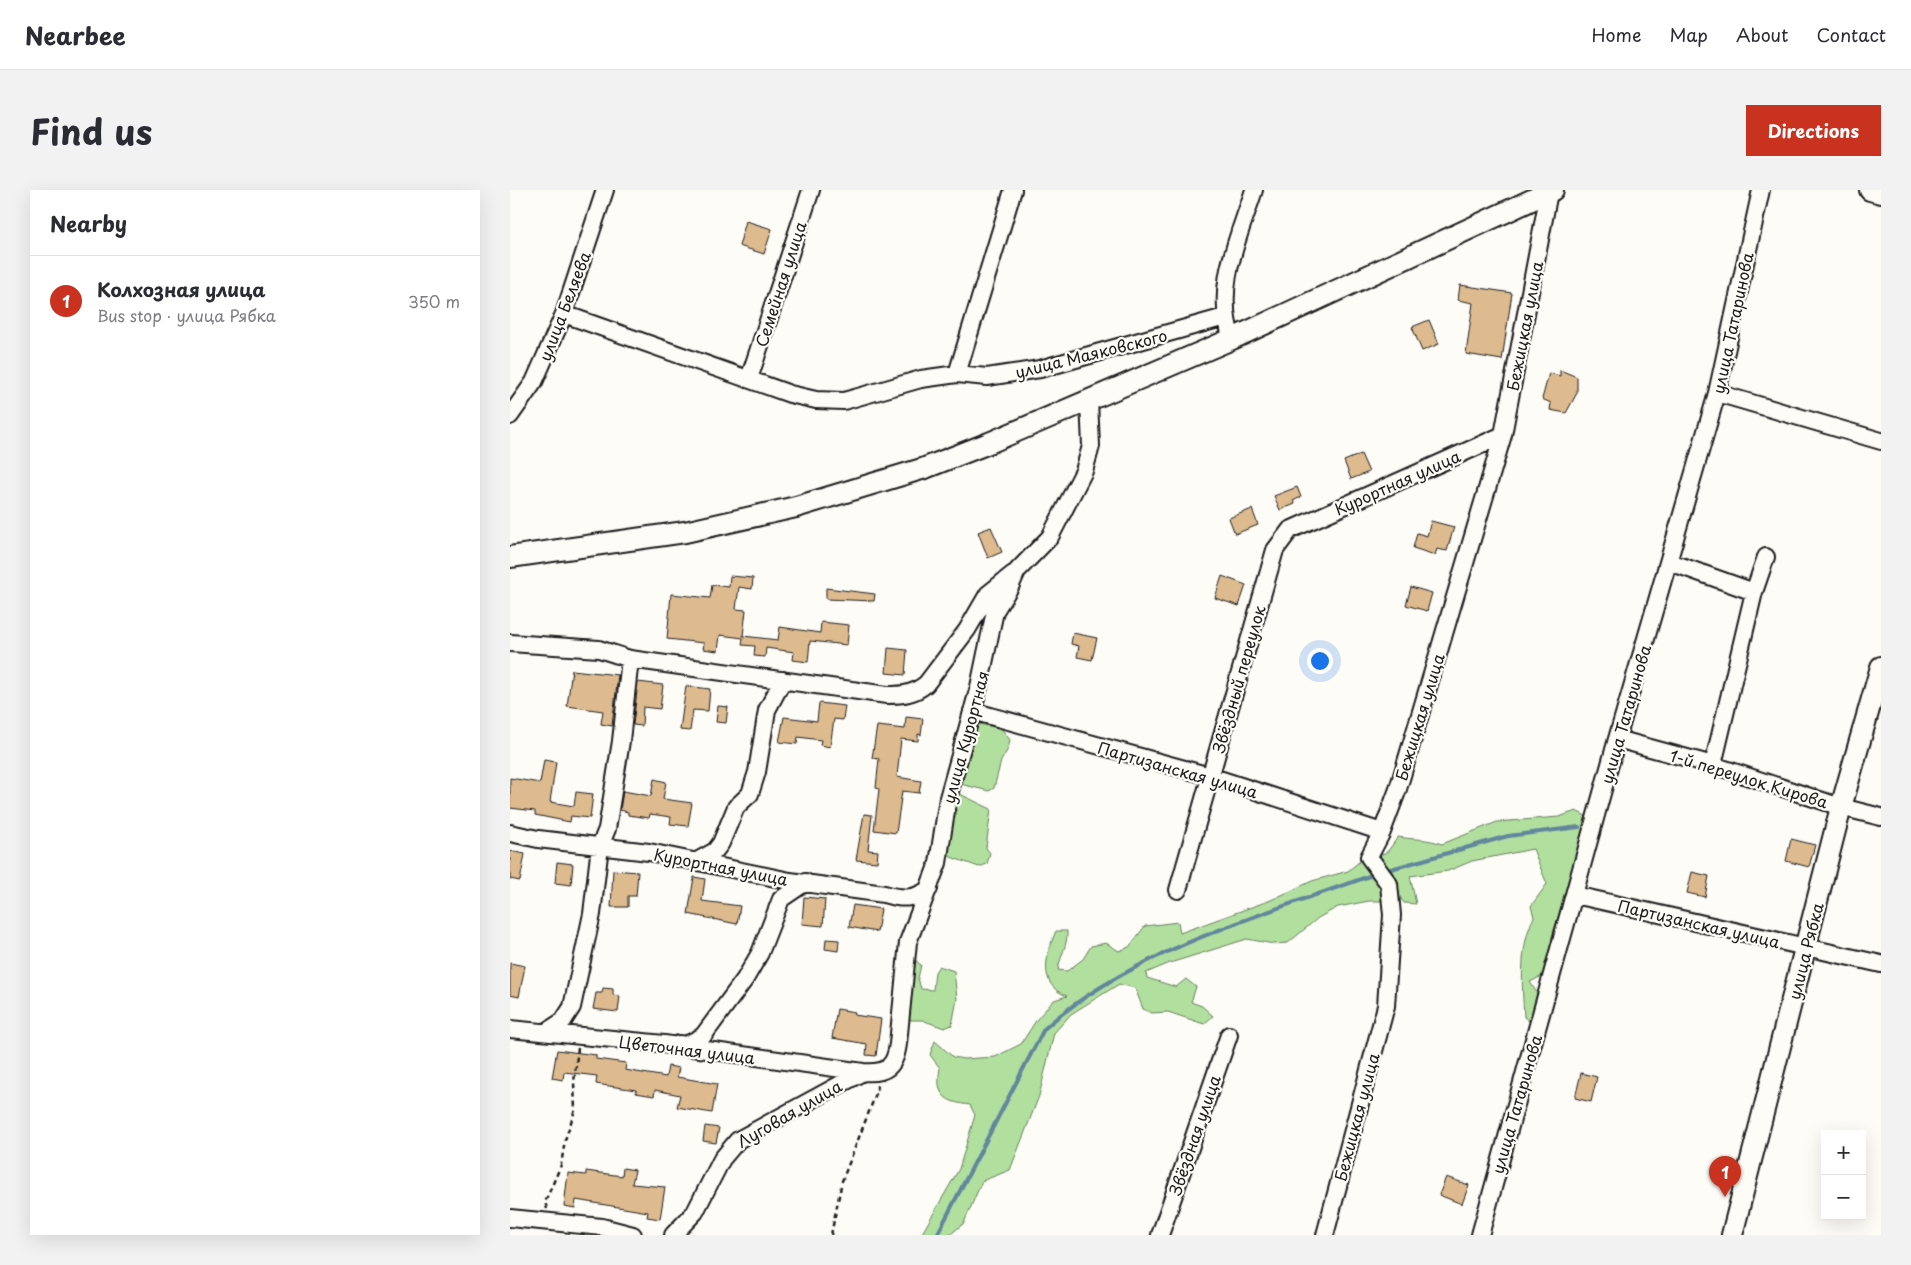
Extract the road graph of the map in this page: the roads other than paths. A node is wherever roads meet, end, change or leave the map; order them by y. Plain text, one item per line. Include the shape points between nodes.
1 (605, 190) edge
2 (810, 190) edge
3 (1013, 190) edge
4 (1254, 190) edge
5 (1761, 190) edge
6 (1870, 190) edge
7 (1551, 191) edge
8 (1881, 193) edge
9 (564, 314) junction
10 (1225, 317) junction
11 (1232, 339) junction
12 (957, 374) junction
13 (749, 379) junction
14 (1717, 393) junction
15 (1089, 400) junction
16 (510, 416) edge
17 (1503, 435) junction
18 (1881, 441) edge
19 (1290, 530) joint
20 (1766, 557) dead end
21 (510, 558) edge
22 (1670, 562) junction
23 (1017, 571) junction
24 (1754, 592) junction
25 (510, 643) edge
26 (630, 659) junction
27 (1881, 667) edge
28 (783, 680) junction
29 (972, 710) junction
30 (1616, 739) junction
31 (1712, 765) junction
32 (1210, 776) junction
33 (1841, 807) junction
34 (1881, 816) edge
35 (1382, 832) junction
36 (510, 833) edge
37 (600, 846) junction
38 (697, 861) junction
39 (806, 882) junction
40 (929, 889) junction
41 (1178, 890) dead end
42 (1575, 895) junction
43 (1807, 946) junction
44 (1881, 964) edge
45 (510, 1029) edge
46 (546, 1032) junction
47 (1228, 1035) dead end
48 (664, 1044) junction
49 (869, 1073) junction
50 (510, 1218) edge
51 (633, 1235) edge
52 (673, 1235) edge
53 (1160, 1235) edge
54 (1325, 1235) edge
55 (1480, 1235) edge
56 (1732, 1235) edge

1 - 9 street, улица Беляева
2 - 13 street, Семейная улица
3 - 12 street
4 - 10 street via 1226,277
5 - 14 street, улица Татаринова
6 - 8 main road
7 - 11 main road
7 - 17 street, Бежицкая улица
9 - 13 street, улица Маяковского
9 - 16 street, улица Беляева via 534,382
10 - 11 street
10 - 12 street, улица Маяковского via 1040,369 987,377
11 - 15 main road
12 - 13 street, улица Маяковского via 921,379 844,401 816,400
14 - 18 street
14 - 22 street, улица Татаринова
15 - 21 main road via 925,468 805,504 685,532
15 - 23 street, улица Курортная via 1091,446 1084,471 1050,537
17 - 19 street, Курортная улица
17 - 35 street, Бежицкая улица via 1398,789
19 - 32 street, Звёздный переулок via 1275,550
20 - 24 street
22 - 24 street
22 - 30 street, улица Татаринова
23 - 28 street via 988,594 967,630 919,690 887,695
23 - 29 street, улица Курортная via 995,611
24 - 31 street
25 - 26 street via 599,649
26 - 28 street
26 - 37 street via 607,830
27 - 33 main road, улица Рябка
28 - 38 street via 767,710 750,794 736,807 715,851
29 - 32 street, Партизанская улица
29 - 40 street, улица Курортная via 948,798 938,863
30 - 31 street, 1-й переулок Кирова
30 - 42 street, улица Татаринова
31 - 33 street, 1-й переулок Кирова
32 - 35 street, Партизанская улица
32 - 41 street, Звёздный переулок
33 - 34 street, 1-й переулок Кирова
33 - 43 main road, улица Рябка
35 - 54 street, Бежицкая улица via 1368,857 1388,884 1392,914 1386,1006
36 - 37 street, Курортная улица via 538,840
37 - 38 street, Курортная улица
37 - 46 street via 592,914 572,1007 563,1021
38 - 39 street, Курортная улица
39 - 40 street, Курортная улица via 898,898 918,896
39 - 48 street via 781,899 760,953 703,1036 686,1045
40 - 49 street, улица Курортная via 908,942 896,1059 891,1066
42 - 43 street, Партизанская улица
42 - 55 street, улица Татаринова
43 - 44 street, Партизанская улица
43 - 56 main road, улица Рябка
45 - 46 street, Цветочная улица
46 - 48 street, Цветочная улица
47 - 53 street, Звёздная улица
48 - 49 street, Цветочная улица
49 - 52 street, Луговая улица via 738,1140 722,1159 695,1212
50 - 51 street via 602,1227

